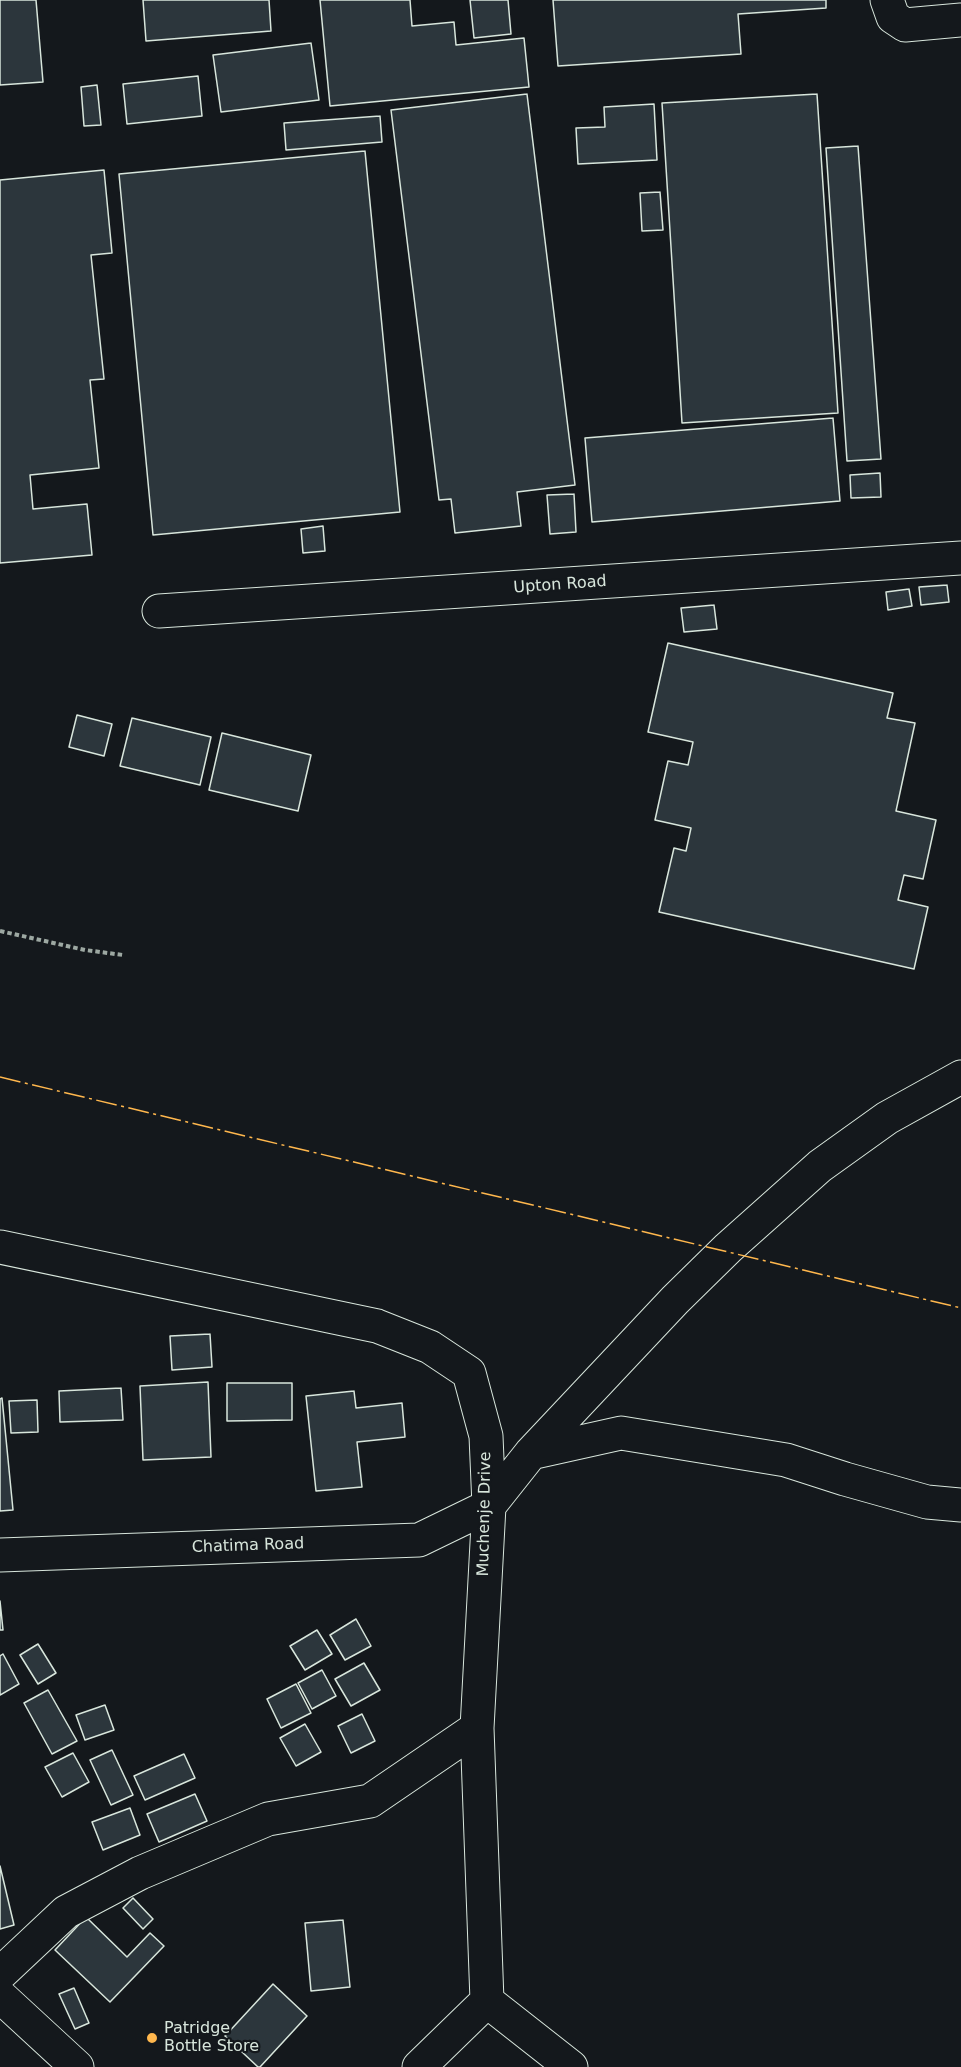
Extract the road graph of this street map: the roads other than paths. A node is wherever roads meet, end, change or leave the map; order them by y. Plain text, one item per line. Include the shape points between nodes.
1 (887, 0) edge
2 (961, 20) edge
3 (961, 558) edge
4 (159, 611) dead end
5 (961, 1077) edge
6 (0, 1247) edge
7 (531, 1453) junction
8 (961, 1505) edge
9 (489, 1506) junction
10 (0, 1555) edge
11 (477, 1728) junction
12 (0, 1974) edge
13 (0, 1996) edge
14 (487, 2001) junction
15 (77, 2067) edge
16 (419, 2067) edge
17 (571, 2067) edge

1 - 2 street via 893,17 905,25
3 - 4 street, Upton Road
5 - 7 street via 887,1118 820,1166 675,1300
6 - 9 street, Muchenje Drive via 377,1326 430,1347 469,1373 486,1436
7 - 8 street via 621,1433 786,1460 927,1502
7 - 9 street
9 - 10 street, Chatima Road via 419,1540
9 - 11 street, Muchenje Drive
11 - 12 street via 370,1801 268,1819 140,1873 66,1912
11 - 14 street, Muchenje Drive
13 - 15 street
14 - 16 street
14 - 17 street

